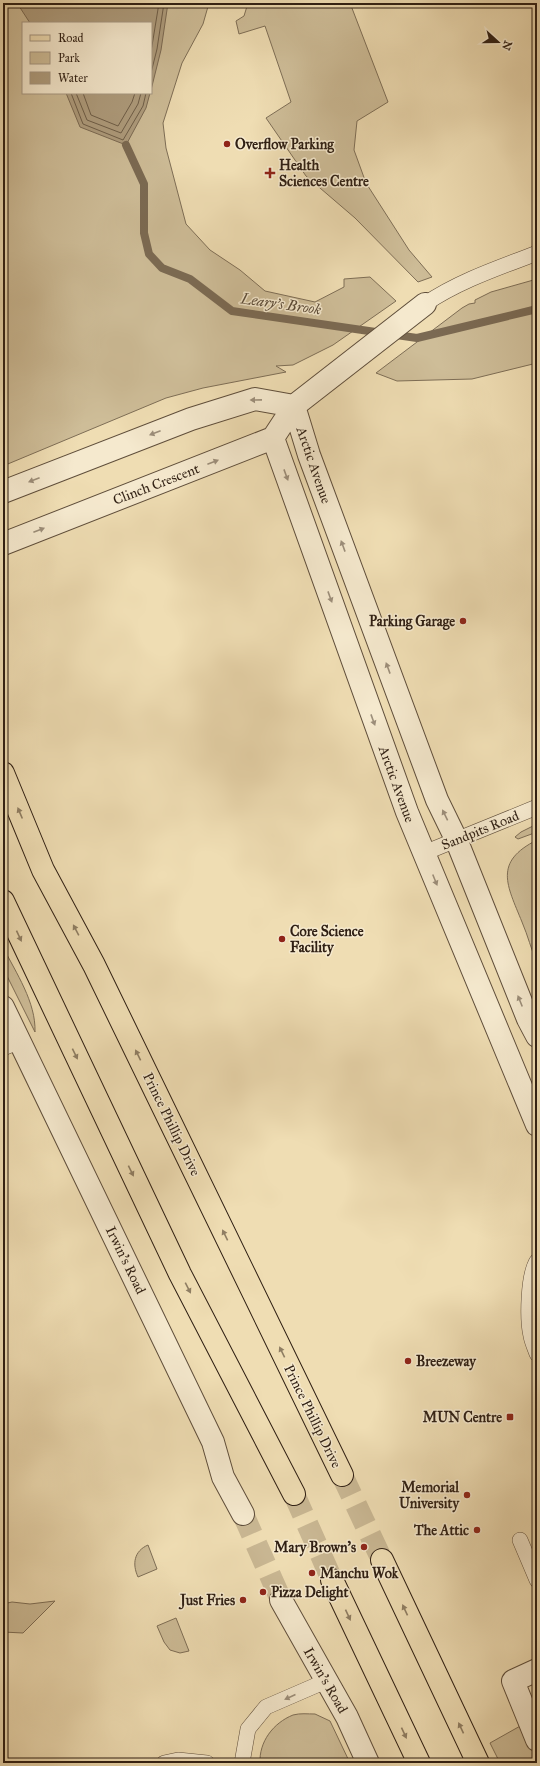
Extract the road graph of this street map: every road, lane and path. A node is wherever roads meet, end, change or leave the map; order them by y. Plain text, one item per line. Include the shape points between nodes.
1 (537, 253) edge
2 (424, 304) joint
3 (294, 406) junction
4 (273, 438) junction
5 (3, 492) edge
6 (3, 544) edge
7 (3, 773) edge
8 (537, 807) edge
9 (456, 839) junction
10 (424, 853) junction
11 (3, 901) edge
12 (3, 1007) edge
13 (537, 1036) edge
14 (12, 1045) edge
15 (537, 1125) edge
16 (535, 1264) edge
17 (537, 1354) edge
18 (342, 1475) tunnel mouth
19 (294, 1494) tunnel mouth
20 (243, 1514) tunnel mouth
21 (520, 1540) dead end
22 (382, 1560) tunnel mouth
23 (332, 1580) tunnel mouth
24 (537, 1580) edge
25 (281, 1600) tunnel mouth
26 (537, 1670) edge
27 (326, 1681) junction
28 (537, 1740) edge
29 (164, 1763) edge
30 (207, 1763) edge
31 (242, 1763) edge
32 (368, 1763) edge
33 (418, 1763) edge
34 (478, 1763) edge

1 - 2 lane via 465,280
2 - 3 street
3 - 4 street
3 -> 5 street via 255,398 192,419
9 -> 3 street, Arctic Avenue via 435,793 309,454
6 -> 4 street, Clinch Crescent
4 -> 10 street, Arctic Avenue via 404,805
18 -> 7 main road, Prince Phillip Drive via 94,965 43,870
8 - 9 lane, Sandpits Road
9 - 10 lane, Sandpits Road
13 -> 9 street, Arctic Avenue
10 -> 15 street, Arctic Avenue
11 -> 19 main road via 177,1267
12 - 14 street, Irwin's Road
14 - 20 street, Irwin's Road via 213,1442 224,1477
16 - 17 lane via 529,1297 530,1335
21 - 24 lane
34 -> 22 main road
23 -> 33 main road
25 - 27 street, Irwin's Road
26 - 28 street via 513,1681
27 -> 31 lane via 266,1708 248,1729
27 - 32 street, Irwin's Road via 347,1716
29 - 30 lane via 178,1760

